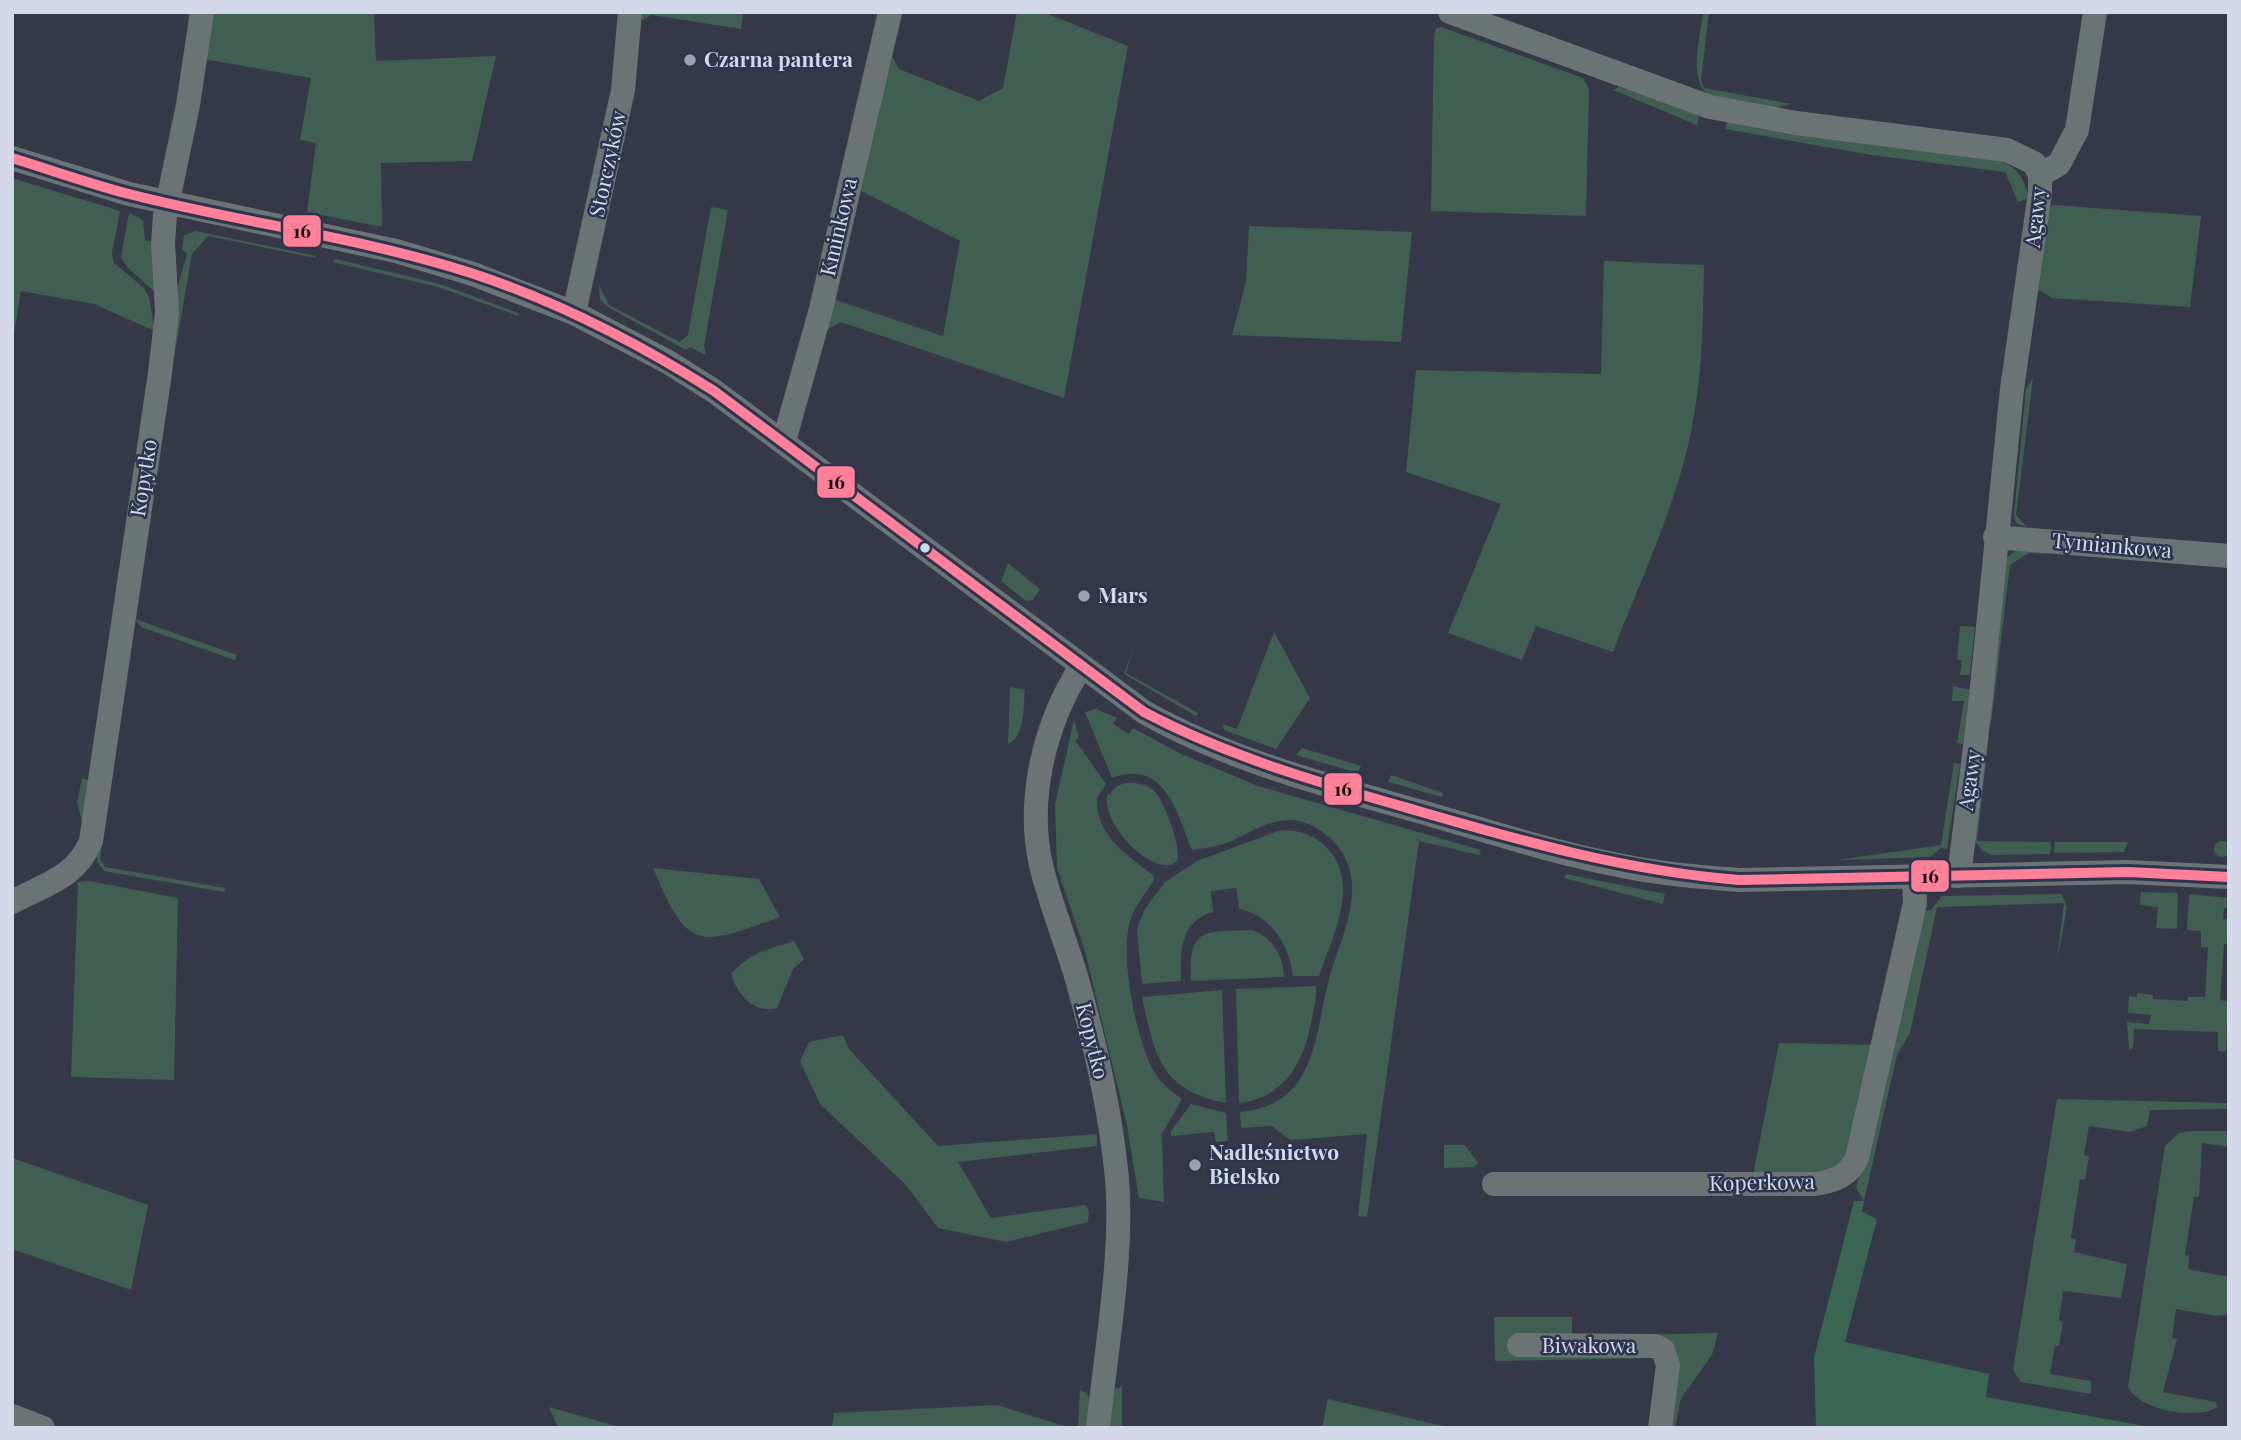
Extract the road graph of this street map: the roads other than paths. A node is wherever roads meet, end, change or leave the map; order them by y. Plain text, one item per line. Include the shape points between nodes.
1 (202, 12) edge
2 (630, 12) edge
3 (890, 12) edge
4 (1450, 12) edge
5 (2095, 12) edge
6 (12, 158) edge
7 (2040, 175) junction
8 (167, 203) junction
9 (574, 313) junction
10 (784, 441) junction
11 (1995, 537) junction
12 (2229, 556) edge
13 (1081, 667) junction
14 (1959, 876) junction
15 (1914, 877) junction
16 (2229, 877) edge
17 (12, 902) edge
18 (1494, 1184) dead end
19 (1519, 1345) dead end
20 (12, 1416) edge
21 (43, 1428) edge
22 (1098, 1428) edge
23 (1660, 1428) edge

1 - 8 street, Kopytko
2 - 9 street, Storczyków via 623,90
3 - 10 street, Kminkowa via 821,309
4 - 7 street, Agawy via 1710,107 1809,125 2007,150 2034,163
5 - 7 street via 2077,130 2059,164
6 - 8 street
7 - 11 street, Agawy via 2039,217
8 - 9 street via 435,262
8 - 17 street, Kopytko via 163,243 167,312 160,373 91,841 83,860 71,872
9 - 10 street via 668,362
10 - 13 street
11 - 12 street, Tymiankowa
11 - 14 street, Agawy
13 - 15 street via 1144,712 1245,761 1559,851 1622,866 1738,880
13 - 22 street, Kopytko via 1049,730 1038,800 1038,833 1040,862 1103,1087 1116,1172 1115,1261
14 - 15 street
14 - 16 street via 2154,872
15 - 18 street, Koperkowa via 1915,903 1852,1170 1831,1182 1816,1184
19 - 23 street, Biwakowa via 1655,1346 1663,1350 1668,1365
20 - 21 street

